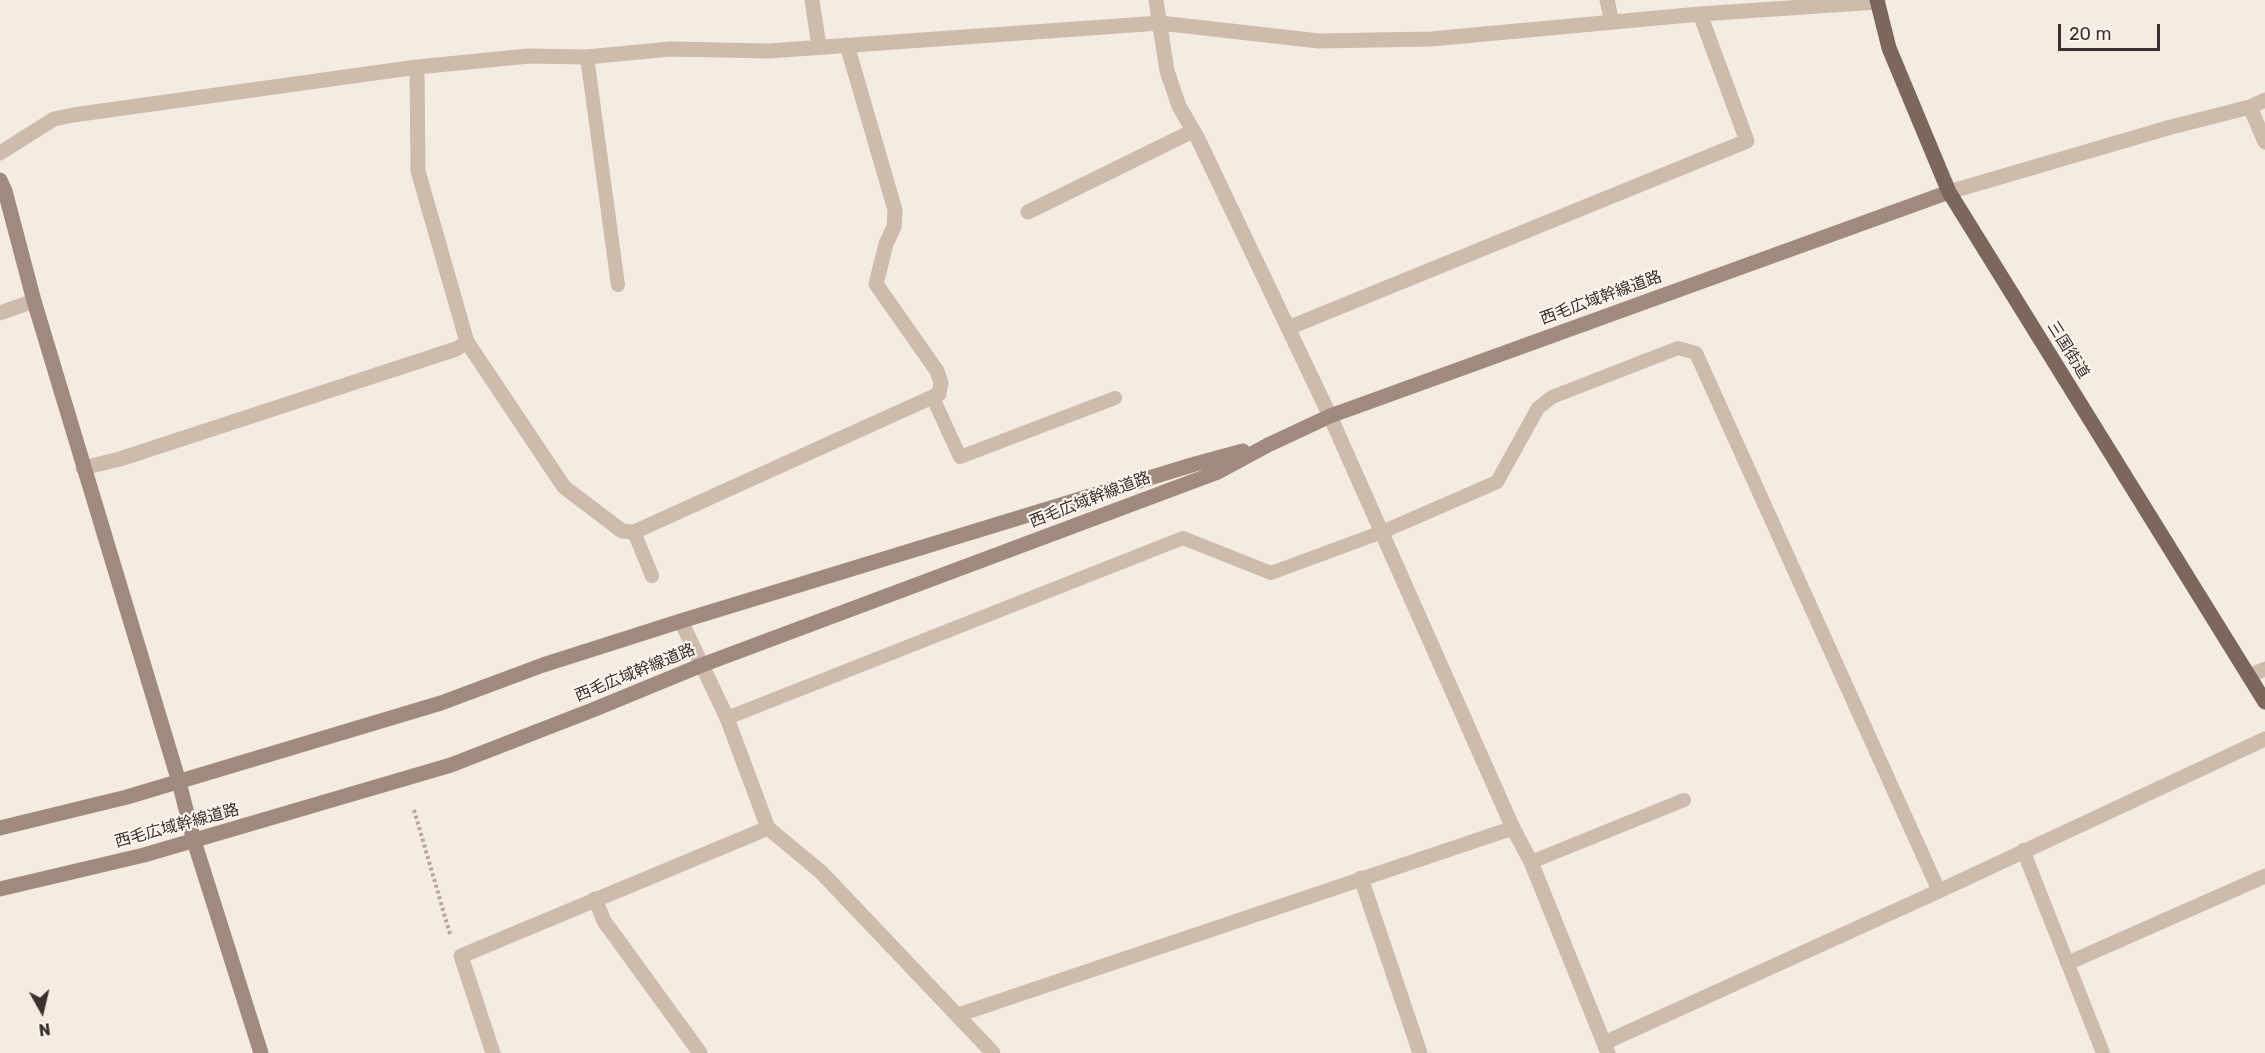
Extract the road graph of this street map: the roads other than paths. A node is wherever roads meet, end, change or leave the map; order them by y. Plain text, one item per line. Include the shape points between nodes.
1 (812, 0) edge
2 (1156, 0) edge
3 (1607, 0) edge
4 (1877, 1) edge
5 (1700, 14) junction
6 (1611, 22) junction
7 (1160, 24) junction
8 (847, 45) junction
9 (819, 46) junction
10 (587, 57) junction
11 (417, 67) junction
12 (2265, 100) edge
13 (2250, 107) junction
14 (1193, 131) junction
15 (2265, 142) edge
16 (0, 153) edge
17 (0, 180) edge
18 (1949, 192) junction
19 (1028, 212) dead end
20 (618, 285) dead end
21 (34, 301) junction
22 (0, 313) edge
23 (1288, 328) junction
24 (467, 342) junction
25 (933, 398) junction
26 (1115, 398) dead end
27 (1330, 416) junction
28 (1268, 445) junction
29 (83, 468) junction
30 (634, 531) junction
31 (1382, 532) junction
32 (652, 576) dead end
33 (681, 621) junction
34 (702, 665) junction
35 (2265, 669) edge
36 (2249, 676) junction
37 (2265, 702) edge
38 (727, 718) junction
39 (2265, 739) edge
40 (178, 782) junction
41 (1684, 800) dead end
42 (0, 828) edge
43 (768, 828) junction
44 (1513, 828) junction
45 (194, 841) junction
46 (2024, 850) junction
47 (1531, 862) junction
48 (2265, 876) edge
49 (1361, 878) junction
50 (0, 889) edge
51 (1939, 891) junction
52 (596, 899) junction
53 (2068, 963) junction
54 (958, 1015) junction
55 (1606, 1048) edge
56 (261, 1053) edge
57 (493, 1053) edge
58 (700, 1053) edge
59 (993, 1053) edge
60 (1420, 1053) edge
61 (2103, 1053) edge

1 - 9 street
2 - 7 street
3 - 6 street
4 - 5 street
4 - 18 main road, 三国街道 via 1889,48
5 - 6 street
5 - 23 street via 1746,141
6 - 7 street via 1431,39 1319,41
7 - 8 street
7 - 14 street via 1167,71
8 - 9 street
8 - 25 street via 895,210 894,227 876,284 937,371 941,383 939,394
9 - 10 street via 769,51 670,49
10 - 11 street via 529,56
10 - 20 lane
11 - 16 street via 73,115 54,119
11 - 24 street via 418,171
12 - 13 street
13 - 15 street
13 - 18 street
14 - 19 street
14 - 23 street
17 - 21 street
18 - 27 street, 西毛広域幹線道路
18 - 36 main road, 三国街道
21 - 22 street
21 - 29 street
23 - 27 street
24 - 29 street via 456,349
24 - 30 street via 564,486 622,531
25 - 26 lane via 960,457
25 - 30 street
27 - 28 street, 西毛広域幹線道路
27 - 31 street
28 - 33 street, 西毛広域幹線道路
28 - 34 street, 西毛広域幹線道路 via 1218,472
29 - 40 street
30 - 32 lane
31 - 38 lane via 1271,573 1183,538
31 - 44 street
31 - 51 lane via 1497,482 1538,408 1552,397 1678,348 1696,353
33 - 34 street
33 - 40 street, 西毛広域幹線道路 via 441,703
34 - 38 street
34 - 45 street, 西毛広域幹線道路 via 451,765
35 - 36 street
36 - 37 main road, 三国街道
38 - 43 street
39 - 46 street
40 - 42 street, 西毛広域幹線道路
40 - 45 street
41 - 47 lane
43 - 52 street
43 - 54 street via 821,872
44 - 47 street
44 - 49 street
45 - 50 street, 西毛広域幹線道路
45 - 56 street
46 - 51 street
46 - 53 lane
47 - 55 street
48 - 53 street
49 - 54 street
49 - 60 street
51 - 55 street
52 - 57 street via 461,956
52 - 58 street via 604,921
53 - 61 lane
54 - 59 street

